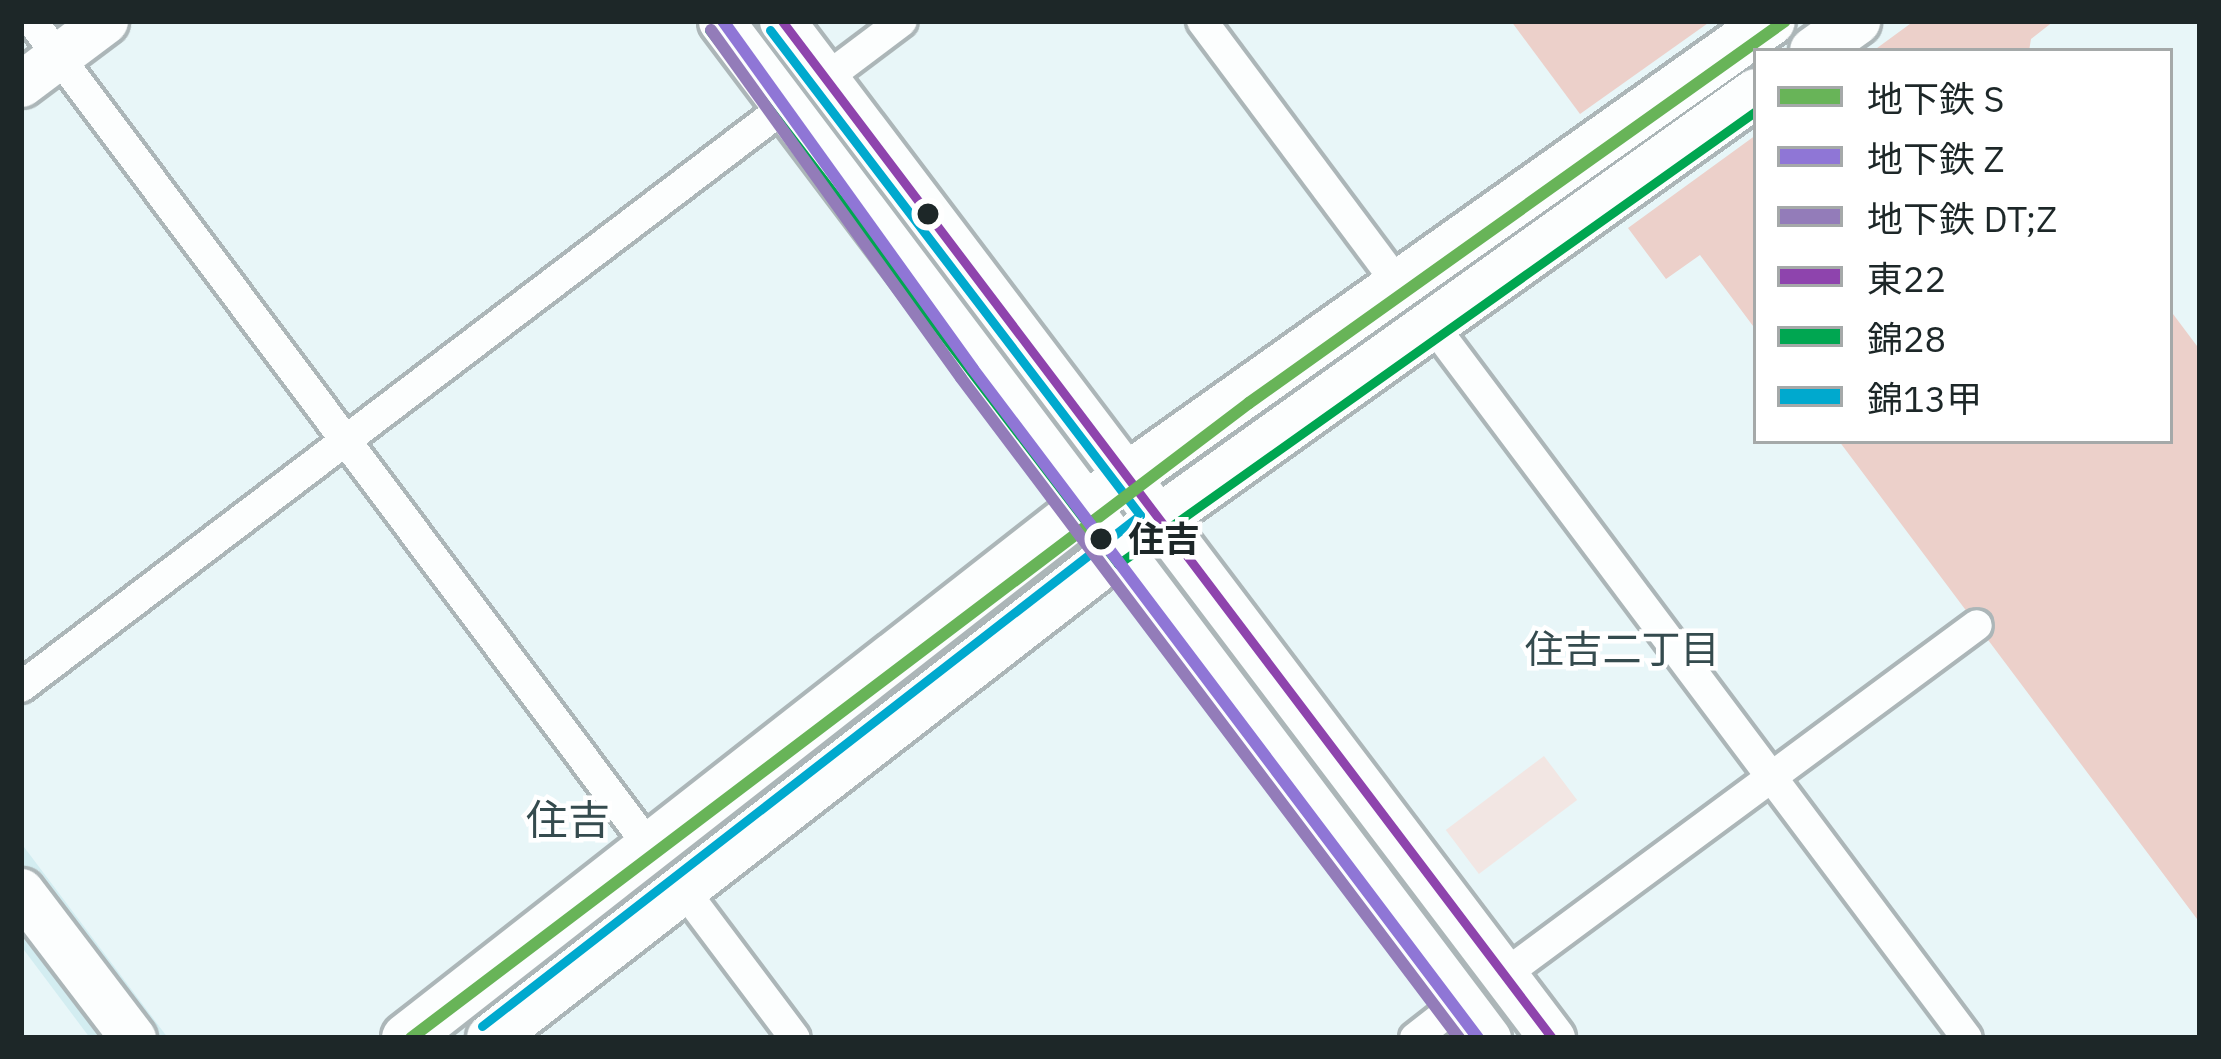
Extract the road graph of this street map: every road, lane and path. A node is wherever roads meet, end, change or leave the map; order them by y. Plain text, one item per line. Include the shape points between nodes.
1 (105, 21) edge
2 (721, 21) edge
3 (782, 21) edge
4 (902, 21) edge
5 (1202, 21) edge
6 (1771, 21) edge
7 (1856, 21) edge
8 (45, 38) edge
9 (1818, 48) edge
10 (826, 79) junction
11 (21, 84) edge
12 (1753, 95) edge
13 (786, 106) junction
14 (1399, 285) junction
15 (1432, 324) junction
16 (346, 441) junction
17 (1128, 475) junction
18 (1086, 506) junction
19 (1161, 518) junction
20 (1119, 549) junction
21 (1976, 625) dead end
22 (21, 687) edge
23 (1772, 777) junction
24 (649, 846) junction
25 (682, 889) junction
26 (21, 891) edge
27 (1504, 974) junction
28 (1475, 1020) edge
29 (133, 1038) edge
30 (406, 1038) edge
31 (491, 1038) edge
32 (795, 1038) edge
33 (1414, 1038) edge
34 (1552, 1038) edge
35 (1967, 1038) edge

1 - 8 main road
2 - 13 main road
3 - 10 main road
4 - 10 street
5 - 14 street
6 - 14 main road
7 - 9 main road
8 - 11 main road
8 - 16 street
10 - 17 main road
12 - 15 main road
13 - 16 street
13 - 18 main road
14 - 17 main road
15 - 19 main road
15 - 23 street
16 - 22 street
16 - 24 street
17 - 18 main road
17 - 19 main road
18 - 20 main road
18 - 24 main road
19 - 20 main road
19 - 27 main road
20 - 25 main road
20 - 28 main road
21 - 23 street
23 - 27 street
23 - 35 street
24 - 30 main road
25 - 31 main road
25 - 32 street
26 - 29 main road
27 - 34 main road
28 - 33 street

